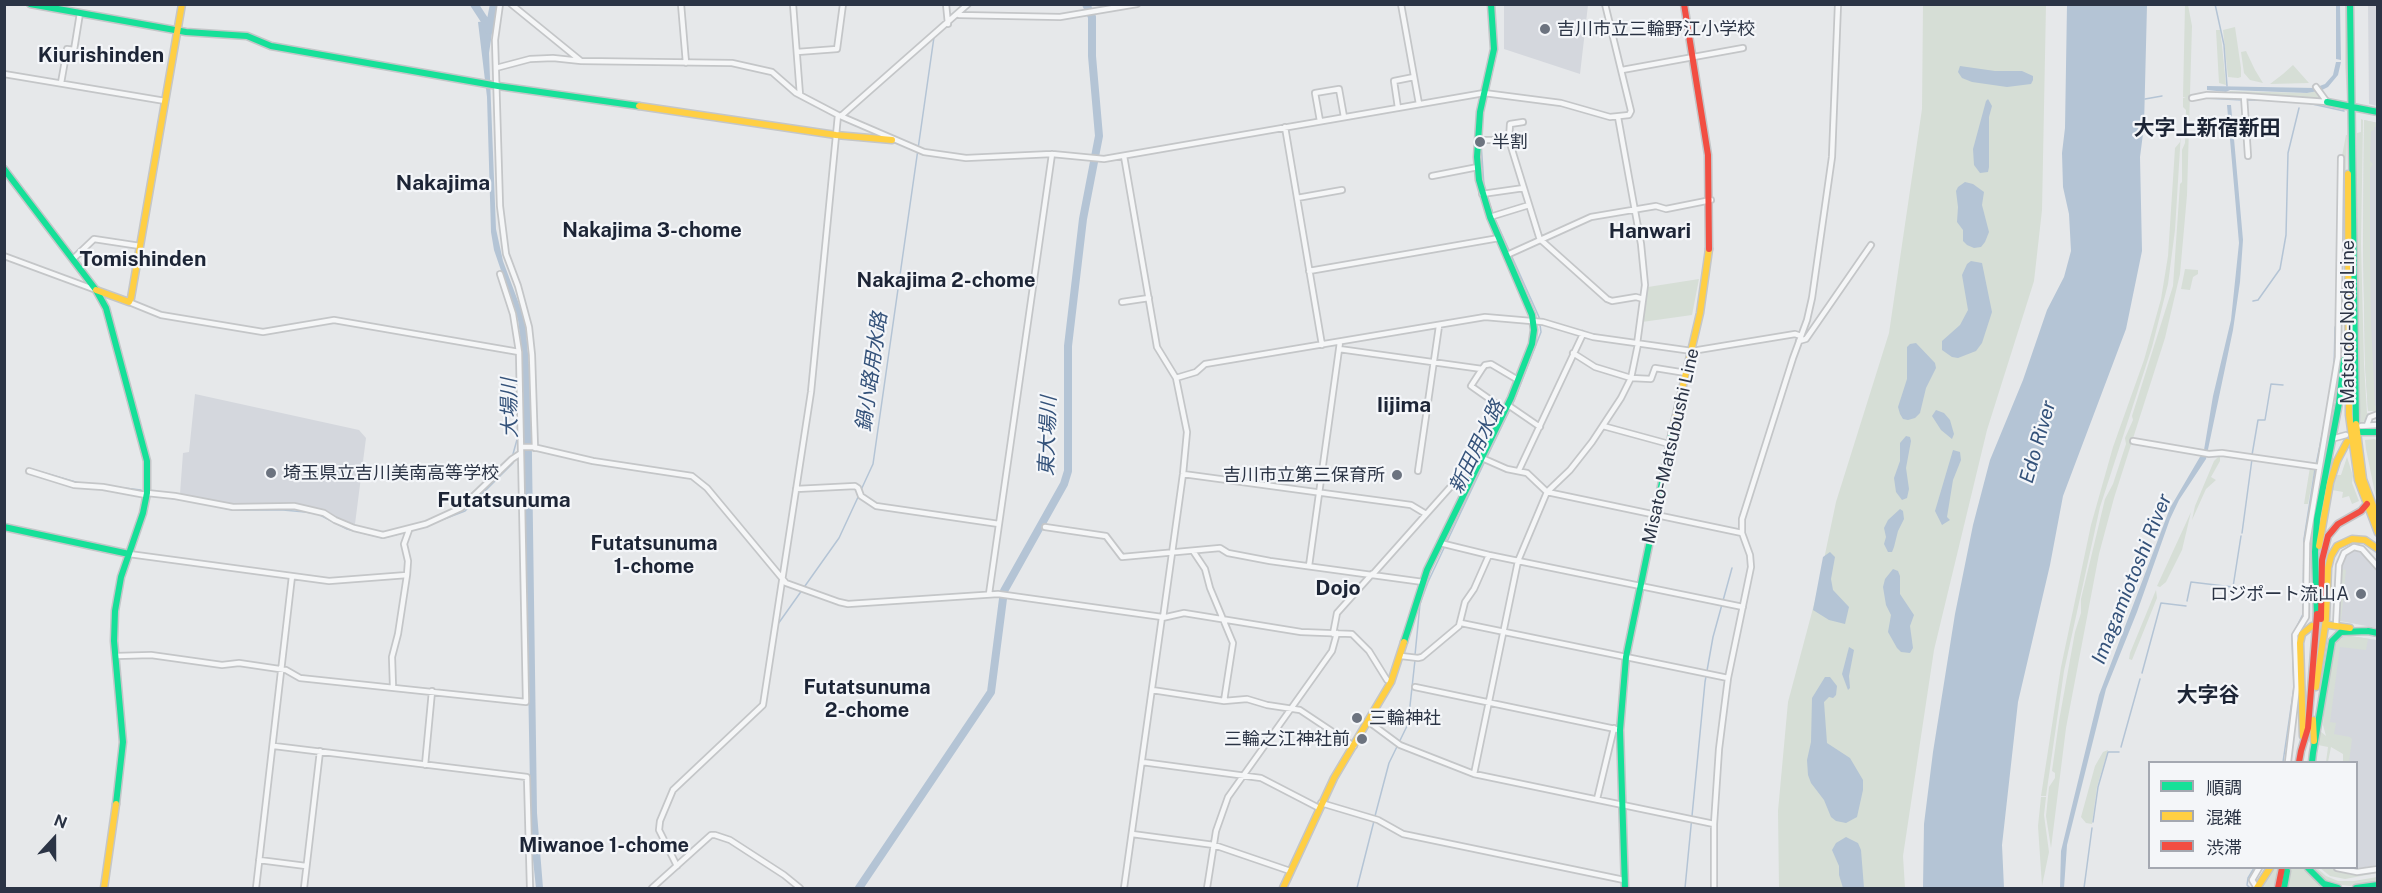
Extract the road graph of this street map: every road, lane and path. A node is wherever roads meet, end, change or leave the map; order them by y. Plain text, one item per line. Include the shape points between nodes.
1 (30, 4) edge
2 (182, 4) edge
3 (500, 4) edge
4 (511, 4) edge
5 (681, 4) edge
6 (793, 4) edge
7 (843, 4) edge
8 (946, 4) edge
9 (968, 4) edge
10 (1137, 4) edge
11 (1401, 4) edge
12 (1491, 4) edge
13 (1605, 4) edge
14 (1684, 4) edge
15 (1838, 4) edge
16 (2350, 4) edge
17 (80, 13) junction
18 (959, 15) junction
19 (948, 24) junction
20 (178, 30) junction
21 (1743, 48) dead end
22 (797, 52) junction
23 (1692, 56) junction
24 (581, 61) junction
25 (686, 63) junction
26 (496, 68) junction
27 (1622, 70) junction
28 (4, 74) edge
29 (1414, 77) junction
30 (61, 83) junction
31 (497, 86) junction
32 (2317, 89) dead end
33 (1487, 93) junction
34 (800, 95) junction
35 (2192, 98) dead end
36 (2244, 99) junction
37 (165, 101) junction
38 (2327, 102) junction
39 (1419, 104) junction
40 (2351, 106) junction
41 (1398, 108) junction
42 (2378, 112) edge
43 (839, 116) junction
44 (1344, 117) junction
45 (1618, 117) junction
46 (1320, 121) junction
47 (1523, 122) dead end
48 (1285, 127) junction
49 (836, 135) junction
50 (892, 140) junction
51 (1481, 140) junction
52 (1509, 140) junction
53 (1052, 154) junction
54 (1124, 156) junction
55 (2248, 156) dead end
56 (2341, 158) dead end
57 (1478, 167) junction
58 (4, 169) edge
59 (1432, 176) dead end
60 (1524, 188) junction
61 (1342, 190) dead end
62 (1485, 193) junction
63 (1297, 198) junction
64 (1711, 200) junction
65 (1529, 205) junction
66 (1634, 209) junction
67 (1493, 216) junction
68 (1500, 235) junction
69 (1541, 240) junction
70 (1871, 245) dead end
71 (140, 246) junction
72 (1509, 254) junction
73 (4, 256) edge
74 (73, 259) junction
75 (1309, 271) junction
76 (500, 274) dead end
77 (2347, 274) junction
78 (96, 290) junction
79 (1149, 298) junction
80 (1643, 299) junction
81 (129, 302) junction
82 (1122, 303) dead end
83 (1535, 321) junction
84 (1439, 326) junction
85 (1582, 334) junction
86 (1800, 338) junction
87 (1340, 342) junction
88 (1638, 344) junction
89 (1322, 345) junction
90 (1339, 349) junction
91 (1692, 351) junction
92 (519, 352) junction
93 (1573, 353) junction
94 (1435, 363) junction
95 (1482, 369) junction
96 (1686, 373) junction
97 (1176, 378) junction
98 (1631, 378) junction
99 (1518, 380) junction
100 (1509, 408) junction
101 (2378, 414) edge
102 (2378, 425) edge
103 (1603, 426) junction
104 (1540, 427) junction
105 (2363, 428) junction
106 (2378, 432) edge
107 (2330, 437) junction
108 (2346, 439) joint
109 (2133, 441) dead end
110 (1669, 444) junction
111 (534, 447) junction
112 (521, 449) junction
113 (1485, 457) junction
114 (2317, 466) junction
115 (1519, 470) junction
116 (29, 471) dead end
117 (1418, 471) dead end
118 (1184, 474) junction
119 (796, 489) junction
120 (1547, 492) junction
121 (1319, 493) junction
122 (147, 494) junction
123 (2368, 494) junction
124 (2366, 506) junction
125 (1426, 514) junction
126 (1655, 515) junction
127 (2378, 519) edge
128 (999, 524) junction
129 (4, 527) edge
130 (1045, 527) dead end
131 (409, 532) junction
132 (1742, 533) junction
133 (2378, 533) edge
134 (1443, 544) junction
135 (2378, 549) edge
136 (1193, 550) junction
137 (1172, 552) junction
138 (129, 554) junction
139 (1489, 555) junction
140 (1518, 561) junction
141 (1309, 566) junction
142 (2378, 567) edge
143 (1372, 574) junction
144 (407, 575) junction
145 (292, 576) junction
146 (782, 579) junction
147 (1423, 582) junction
148 (1640, 586) junction
149 (989, 594) junction
150 (1743, 607) junction
151 (2317, 616) junction
152 (1162, 618) junction
153 (1223, 621) junction
154 (1461, 623) junction
155 (2333, 625) joint
156 (2312, 626) dead end
157 (2367, 631) junction
158 (1503, 632) junction
159 (1335, 633) junction
160 (2378, 633) edge
161 (116, 656) junction
162 (1401, 656) junction
163 (1626, 657) junction
164 (282, 669) junction
165 (1728, 678) junction
166 (1391, 682) junction
167 (393, 687) junction
168 (1415, 687) dead end
169 (2316, 687) junction
170 (1152, 690) junction
171 (432, 691) junction
172 (1224, 701) junction
173 (1489, 703) junction
174 (1290, 708) junction
175 (1369, 722) junction
176 (1617, 729) junction
177 (2303, 741) junction
178 (2314, 741) junction
179 (274, 746) junction
180 (1354, 746) junction
181 (320, 751) junction
182 (2288, 761) edge
183 (2299, 761) edge
184 (2312, 761) edge
185 (1142, 762) junction
186 (425, 765) junction
187 (1474, 774) junction
188 (1242, 776) junction
189 (1597, 799) junction
190 (1622, 805) junction
191 (1320, 806) junction
192 (1714, 824) junction
193 (1132, 834) junction
194 (1214, 845) junction
195 (259, 860) junction
196 (306, 866) junction
197 (677, 866) junction
198 (2258, 869) edge
199 (2269, 869) edge
200 (2282, 869) edge
201 (2287, 869) edge
202 (2310, 869) edge
203 (2345, 869) edge
204 (2378, 869) edge
205 (1290, 870) junction
206 (1624, 880) junction
207 (2378, 885) edge
208 (105, 888) edge
209 (256, 888) edge
210 (304, 888) edge
211 (530, 888) edge
212 (652, 888) edge
213 (800, 888) edge
214 (1124, 888) edge
215 (1207, 888) edge
216 (1283, 888) edge
217 (1625, 888) edge
218 (1714, 888) edge
219 (2255, 888) edge
220 (2277, 888) edge
221 (2284, 888) edge
222 (2338, 888) edge
223 (2356, 888) edge

1 - 17 main road
2 - 20 main road
3 - 26 street
4 - 24 street
5 - 25 street
6 - 22 street
7 - 22 street via 837,49
8 - 19 street
9 - 18 street
10 - 18 street via 1060,17
11 - 29 street
12 - 33 main road via 1494,49
13 - 27 street
14 - 23 main road, Misato-Matsubushi Line
15 - 86 street via 1836,105 1827,203 1812,298
16 - 40 main road, Matsudo-Noda Line
17 - 20 main road
17 - 30 street via 74,50 67,48
18 - 19 street
19 - 43 street
20 - 31 main road via 247,36 271,46
20 - 37 main road
21 - 23 street
22 - 34 street
23 - 27 street
23 - 64 main road, Misato-Matsubushi Line
24 - 25 street
24 - 26 street via 530,59
25 - 34 street via 732,63 772,72
26 - 31 street
27 - 45 street via 1631,111
28 - 30 street
29 - 39 street
29 - 41 street via 1394,81
30 - 37 street
31 - 49 main road
31 - 111 street via 502,233 528,320
32 - 38 street
33 - 39 street
33 - 45 street via 1561,103
33 - 51 main road
34 - 43 street
35 - 36 street
36 - 38 street
36 - 55 street
37 - 71 main road
38 - 40 main road
39 - 41 street
40 - 42 main road
40 - 77 main road, Matsudo-Noda Line
40 - 123 main road, Matsudo-Noda Line via 2355,414
41 - 44 street
43 - 49 street
43 - 50 street
44 - 46 street
44 - 46 street via 1339,89 1315,93
45 - 66 street
46 - 48 street
47 - 52 street via 1510,124
48 - 54 street
48 - 63 street
49 - 50 main road
49 - 119 street via 811,392
50 - 53 street via 924,152 966,158
51 - 52 street
51 - 57 main road
52 - 60 street
53 - 54 street
53 - 128 street
54 - 79 street
56 - 107 street via 2338,357
57 - 59 street
57 - 62 main road
58 - 74 main road
60 - 62 street
60 - 65 street
61 - 63 street
62 - 67 main road
63 - 75 street
64 - 66 street via 1666,209
64 - 91 main road, Misato-Matsubushi Line via 1707,274
65 - 67 street
65 - 69 street
66 - 69 street via 1591,217
66 - 80 street via 1645,285
67 - 68 main road
68 - 72 main road
68 - 75 street
69 - 72 street
69 - 80 street via 1607,299
70 - 86 street via 1806,339
71 - 74 street via 94,239
71 - 81 main road
72 - 83 main road
73 - 78 street
74 - 78 main road
75 - 89 street
76 - 92 street via 513,314
77 - 124 main road, Matsudo-Noda Line via 2349,415 2355,469
77 - 151 main road via 2340,403 2314,552
78 - 81 main road
78 - 122 main road via 111,320 141,435 147,461
79 - 82 street
79 - 97 street via 1157,347
80 - 88 street
81 - 92 street via 161,315 263,332 334,320
83 - 84 street via 1485,317
83 - 85 street
83 - 99 main road via 1532,344
84 - 87 street
84 - 94 street
85 - 88 street
85 - 93 street
86 - 91 street via 1795,334
86 - 132 street via 1752,483
87 - 89 street
87 - 90 street
88 - 91 street
88 - 98 street
89 - 97 street via 1205,364 1196,372
90 - 94 street
90 - 121 street
91 - 96 main road, Misato-Matsubushi Line
92 - 112 street
93 - 98 street via 1595,367
93 - 104 street
94 - 95 street
94 - 117 street
95 - 99 street via 1491,364
95 - 100 street via 1470,386
96 - 98 street via 1655,368 1651,380
96 - 110 main road, Misato-Matsubushi Line
97 - 118 street via 1187,432
98 - 103 street
99 - 100 main road
100 - 104 street
100 - 113 main road
101 - 105 street via 2370,417
102 - 105 street
103 - 110 street
103 - 120 street via 1570,470
104 - 115 street
105 - 106 main road
107 - 108 street
107 - 114 street
108 - 151 main road via 2322,521
109 - 114 street
110 - 126 main road, Misato-Matsubushi Line
111 - 112 street
111 - 146 street via 593,461 692,476 707,488
112 - 131 street via 461,507
112 - 171 street via 526,702
113 - 115 street via 1507,469
113 - 125 street via 1478,456
113 - 134 main road
114 - 182 street via 2307,543 2306,617 2295,635 2297,687
115 - 120 street
116 - 122 street via 74,485
118 - 121 street
118 - 137 street
119 - 128 street via 855,486 861,496 876,506
119 - 146 street
120 - 126 street
120 - 140 street
121 - 125 street via 1411,505
121 - 141 street
122 - 131 street via 233,507 294,506 383,535
122 - 138 main road
123 - 124 main road
123 - 127 main road, Matsudo-Noda Line
124 - 133 main road, Matsudo-Noda Line
124 - 169 main road via 2338,524 2325,544
125 - 143 street
126 - 132 street
126 - 148 main road, Misato-Matsubushi Line
128 - 149 street
129 - 138 main road
130 - 137 street via 1106,536 1122,557
131 - 144 street via 405,544
132 - 150 street via 1751,561
134 - 139 street
134 - 147 main road
135 - 169 main road via 2365,540 2352,539 2337,546 2331,556
136 - 137 street
136 - 141 street via 1220,548 1228,554
136 - 153 street via 1205,569
137 - 152 street
138 - 145 street
138 - 161 main road via 115,611
139 - 140 street
139 - 154 street via 1465,602
140 - 148 street
140 - 158 street
141 - 143 street
142 - 155 street via 2362,549 2344,553 2339,565
143 - 147 street
143 - 159 street via 1337,613
144 - 145 street via 329,581
144 - 167 street via 392,657
145 - 164 street
146 - 149 street via 790,586 848,604
146 - 197 street via 763,705 673,790 660,821 659,830
147 - 162 main road
148 - 150 street
148 - 163 main road, Misato-Matsubushi Line
149 - 152 street
150 - 165 street
151 - 177 main road via 2308,728
152 - 153 street via 1184,613
152 - 170 street
153 - 159 street
153 - 172 street via 1233,643
154 - 158 street
154 - 162 street via 1415,658
155 - 157 main road
156 - 177 main road via 2302,634 2300,644
157 - 160 main road
157 - 178 main road via 2341,632 2332,641
158 - 163 street
158 - 173 street
159 - 166 street via 1352,634
159 - 174 street via 1332,651
161 - 164 street via 151,655
161 - 208 main road via 122,766
162 - 166 main road
163 - 165 street
163 - 176 main road, Misato-Matsubushi Line
164 - 167 street via 300,678
164 - 179 street
165 - 192 street
166 - 175 main road
167 - 171 street
168 - 173 street
169 - 178 main road
170 - 172 street
170 - 185 street
171 - 186 street
172 - 174 street via 1247,699
173 - 176 street
173 - 187 street
174 - 180 street via 1300,710
174 - 188 street
175 - 180 main road
175 - 187 street via 1398,744
176 - 189 street
176 - 190 main road, Misato-Matsubushi Line
177 - 183 main road
178 - 184 main road
179 - 181 street
179 - 195 street
180 - 191 main road
181 - 186 street
181 - 196 street
185 - 188 street
185 - 193 street
186 - 211 street via 527,777
187 - 189 street
188 - 191 street via 1261,778
188 - 194 street via 1227,797
189 - 190 street
190 - 192 street
190 - 206 main road, Misato-Matsubushi Line
191 - 205 main road
191 - 206 street via 1375,819 1403,834
192 - 218 street
193 - 194 street
193 - 214 street
194 - 205 street
194 - 215 street
195 - 196 street
195 - 209 street
196 - 210 street
197 - 212 street
197 - 213 street via 715,835 730,840
198 - 219 street via 2253,878
199 - 219 main road
200 - 220 main road
201 - 221 main road
202 - 222 main road via 2324,884
203 - 204 street
205 - 216 main road
206 - 217 main road, Misato-Matsubushi Line
207 - 223 main road

